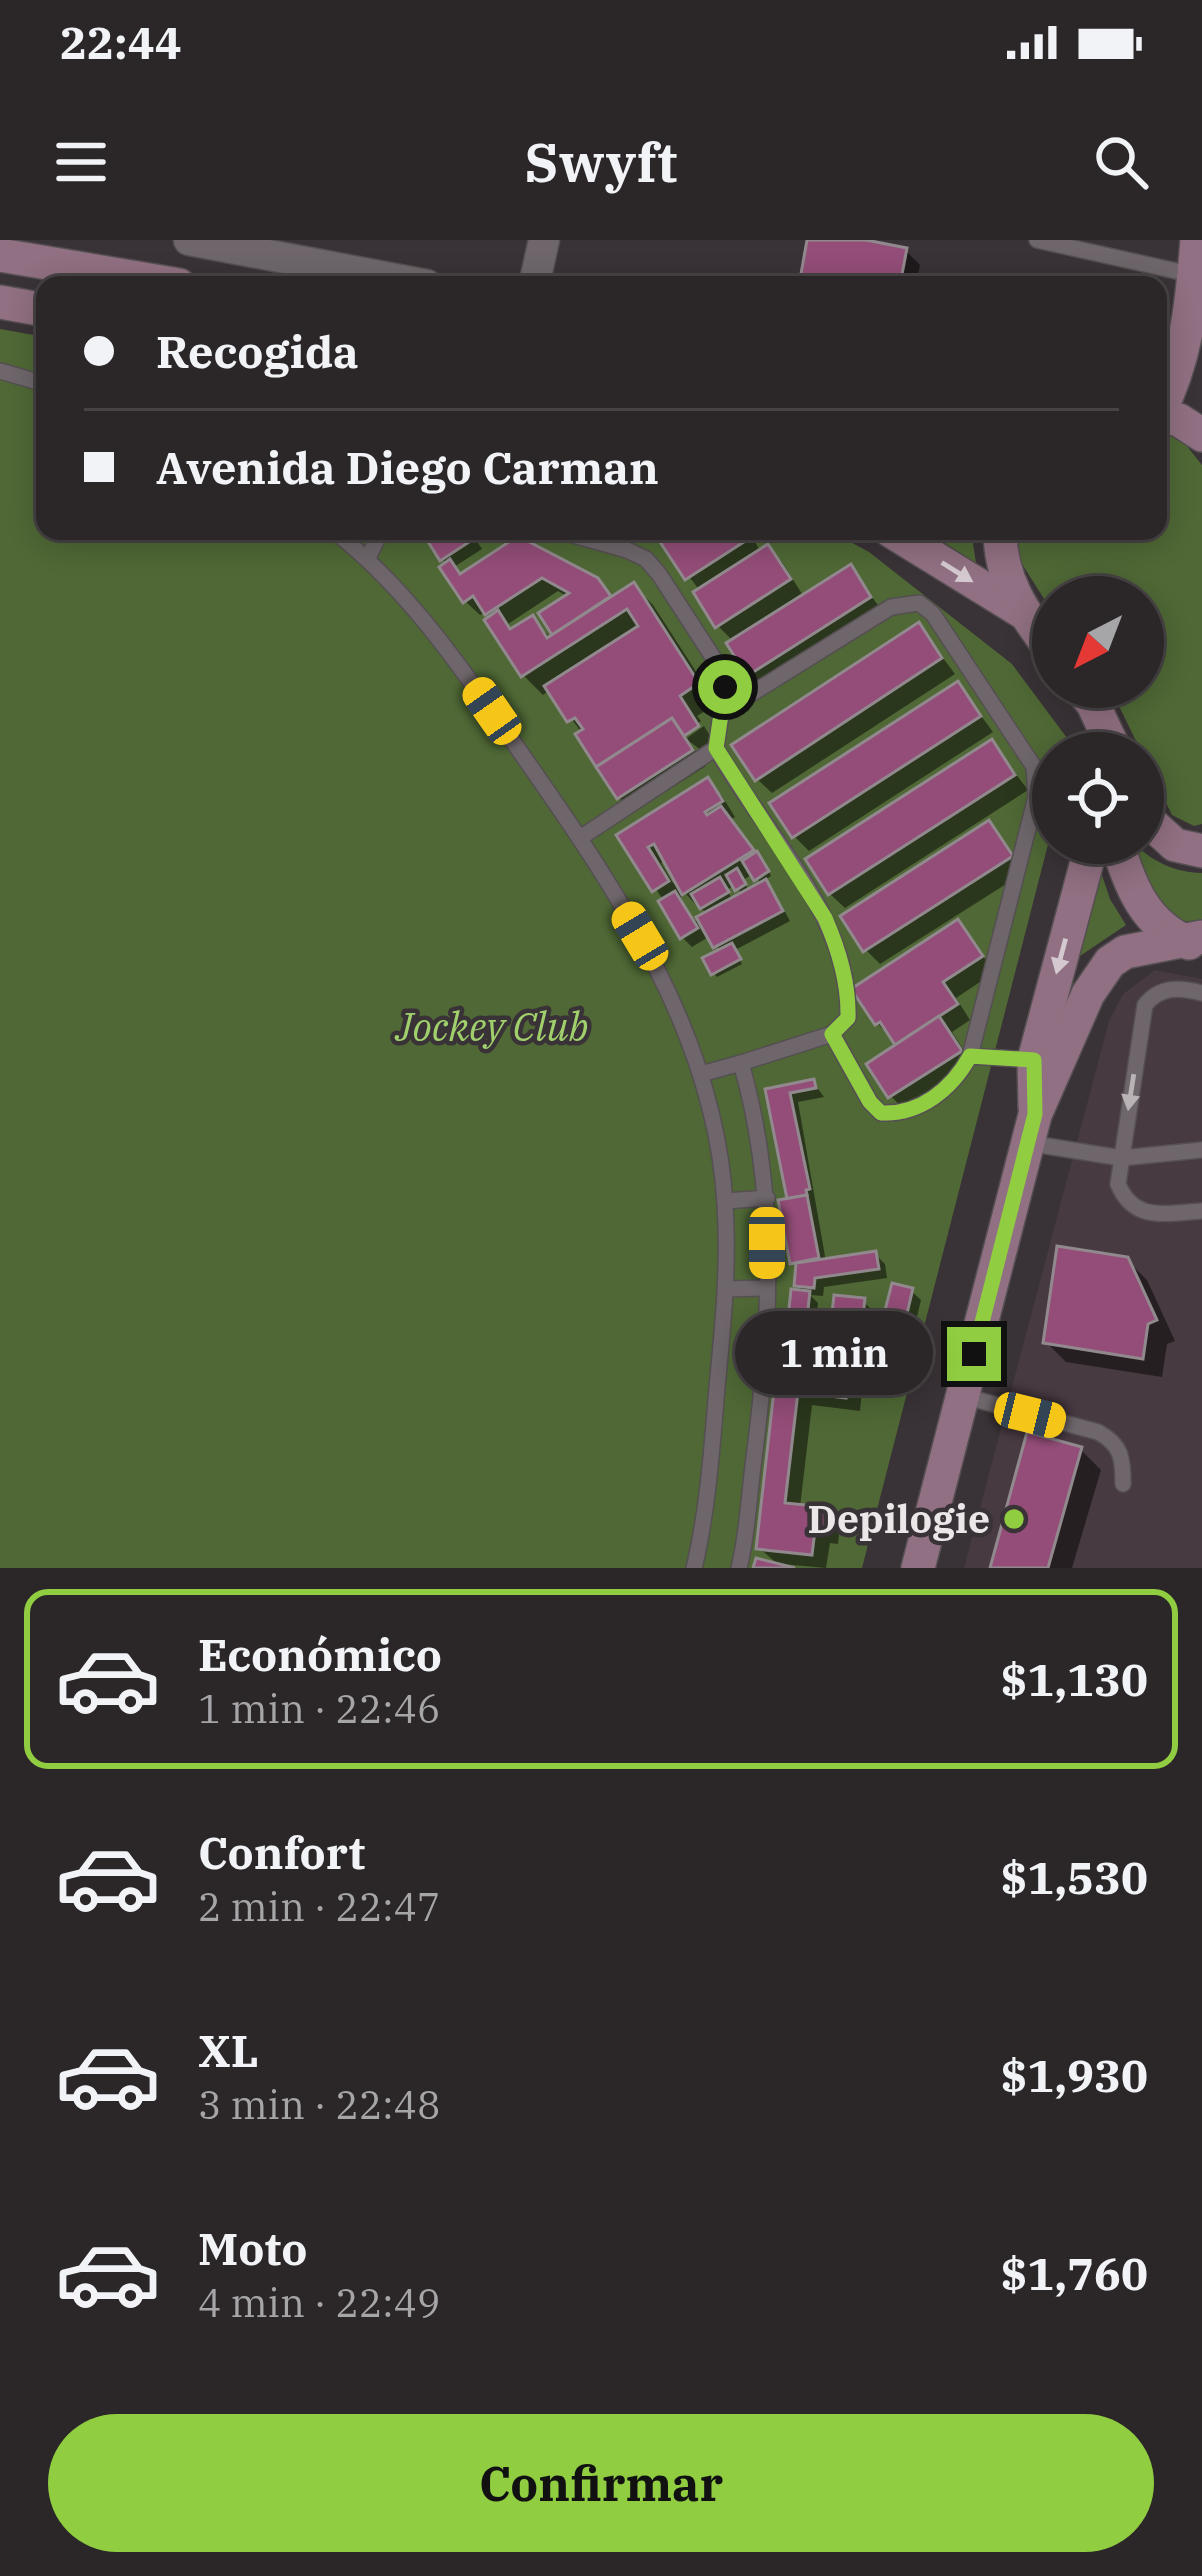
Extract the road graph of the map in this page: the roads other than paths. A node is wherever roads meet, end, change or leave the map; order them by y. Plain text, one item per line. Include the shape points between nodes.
1 (189, 240) edge
2 (544, 240) edge
3 (1037, 240) edge
4 (1197, 240) edge
5 (0, 255) edge
6 (1194, 275) junction
7 (125, 276) edge
8 (379, 276) edge
9 (536, 276) edge
10 (0, 302) edge
11 (36, 308) edge
12 (0, 371) edge
13 (36, 381) edge
14 (1180, 421) edge
15 (345, 540) edge
16 (377, 540) edge
17 (591, 540) edge
18 (906, 540) edge
19 (1001, 540) edge
20 (368, 558) junction
21 (1024, 613) junction
22 (1032, 624) edge
23 (722, 712) junction
24 (716, 748) junction
25 (1164, 835) edge
26 (580, 838) junction
27 (1202, 851) edge
28 (1086, 864) edge
29 (1125, 864) edge
30 (1194, 941) edge
31 (1202, 993) edge
32 (832, 1034) junction
33 (970, 1056) junction
34 (1034, 1060) junction
35 (741, 1063) junction
36 (701, 1074) junction
37 (1032, 1129) junction
38 (1202, 1150) edge
39 (1121, 1158) junction
40 (767, 1198) junction
41 (725, 1201) junction
42 (1202, 1211) edge
43 (726, 1288) junction
44 (767, 1288) junction
45 (963, 1396) junction
46 (1123, 1484) dead end
47 (694, 1568) edge
48 (739, 1568) edge
49 (918, 1568) edge

1 - 8 street
2 - 9 street
3 - 6 lane
4 - 6 main road
5 - 7 main road
6 - 14 main road via 1178,375
10 - 11 main road
12 - 13 lane
15 - 20 lane
16 - 20 lane
17 - 23 lane via 646,559 659,574 718,665
18 -> 21 main road
19 - 21 main road via 1004,574
20 - 26 lane via 421,613
21 - 22 main road
23 - 24 lane
23 - 33 lane via 891,607 919,603 933,614 1034,766 1036,782
24 - 26 lane
24 - 32 lane via 835,941 849,996 848,1018
25 - 27 main road
26 - 36 lane via 640,936
28 -> 34 main road
29 - 30 main road via 1151,917
30 - 37 main road via 1125,952 1110,962 1088,994
31 -> 39 lane via 1169,988 1144,1005
32 - 33 lane via 881,1113 899,1114 947,1090
32 - 35 lane
33 - 34 lane
34 - 37 main road
35 - 36 lane
35 - 40 lane
36 - 41 lane
37 - 39 lane
37 - 45 main road
38 - 39 lane
39 - 42 lane via 1118,1184 1131,1207 1144,1214
40 - 41 lane
40 - 44 lane
41 - 43 lane
43 - 44 lane
43 - 47 lane
44 - 48 lane
45 - 46 lane via 1098,1432 1123,1458
45 - 49 main road

